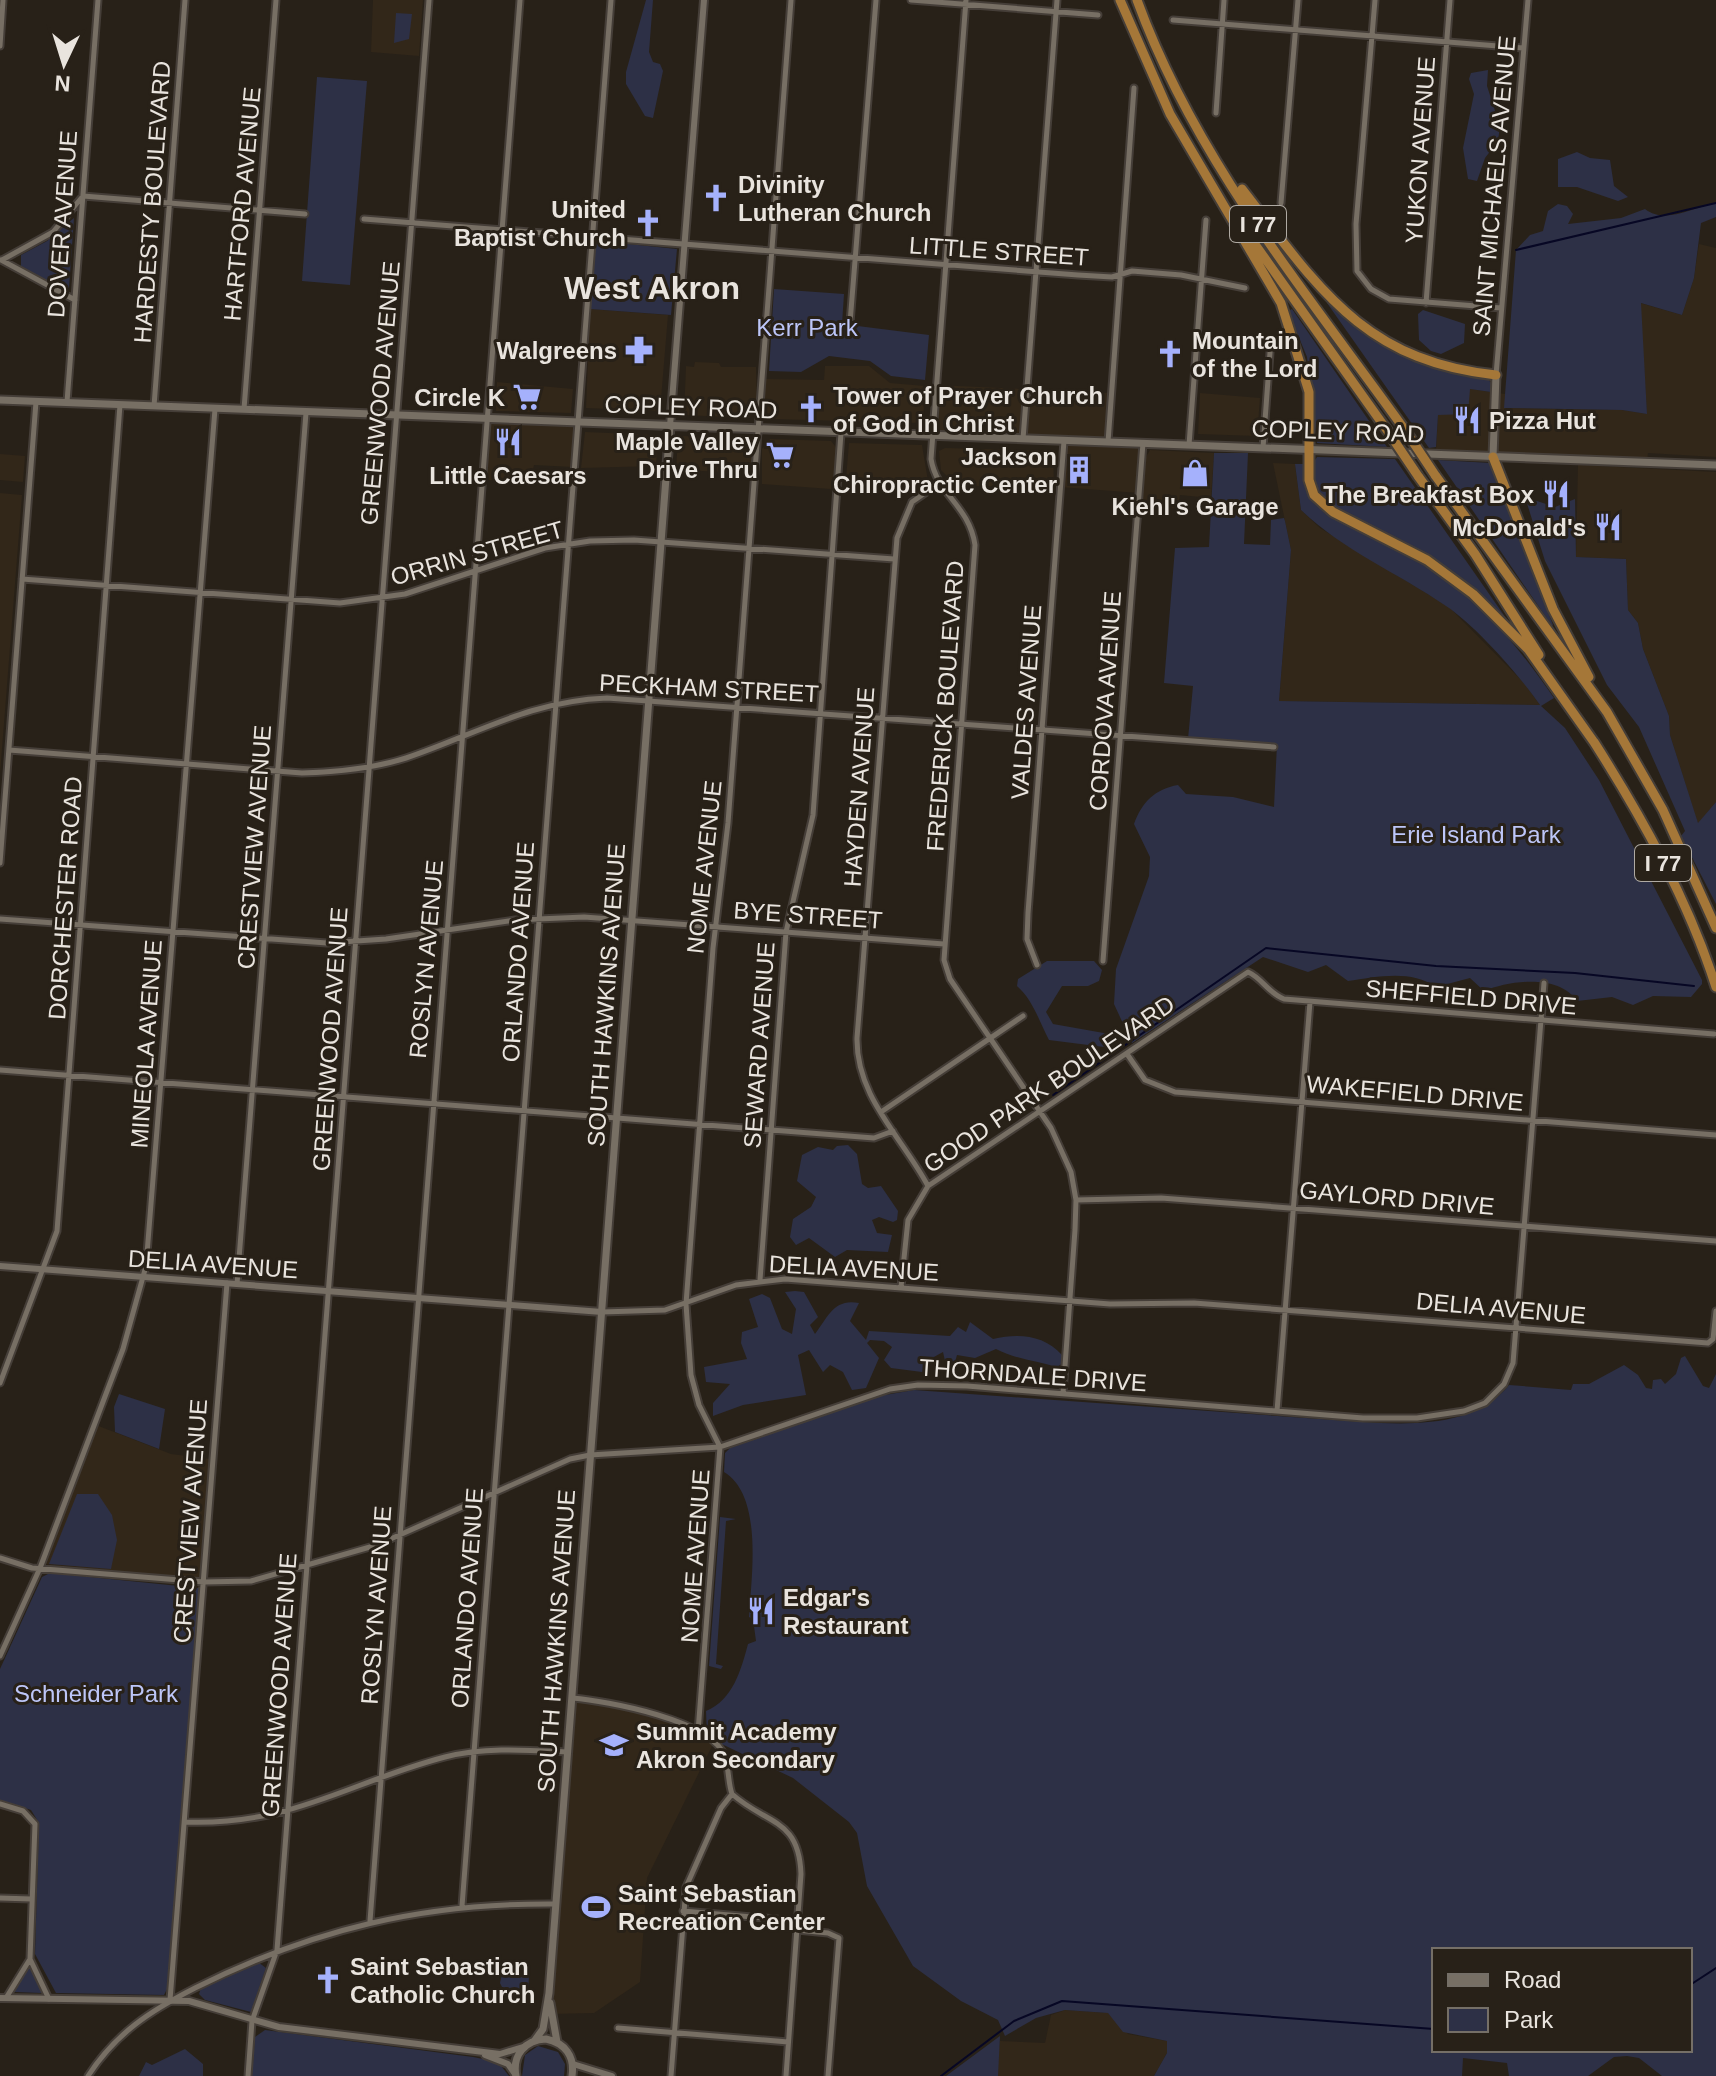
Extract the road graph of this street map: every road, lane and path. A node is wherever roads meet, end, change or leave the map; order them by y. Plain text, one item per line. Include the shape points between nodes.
1 (3, 0) edge
2 (98, 0) edge
3 (185, 0) edge
4 (276, 0) edge
5 (429, 0) edge
6 (520, 0) edge
7 (611, 0) edge
8 (704, 0) edge
9 (791, 0) edge
10 (876, 0) edge
11 (911, 0) edge
12 (1057, 0) edge
13 (1120, 0) edge
14 (1137, 0) edge
15 (1224, 0) edge
16 (1298, 0) edge
17 (1375, 0) edge
18 (1450, 0) edge
19 (1528, 0) edge
20 (966, 2) edge
21 (1056, 12) junction
22 (1098, 15) dead end
23 (1173, 20) dead end
24 (1222, 24) junction
25 (1296, 30) junction
26 (1371, 37) junction
27 (1446, 42) junction
28 (0, 46) edge
29 (1523, 48) junction
30 (1134, 88) dead end
31 (1216, 113) dead end
32 (1203, 140) junction
33 (1212, 185) junction
34 (83, 196) junction
35 (170, 203) junction
36 (1281, 203) dead end
37 (260, 211) junction
38 (305, 214) dead end
39 (364, 219) dead end
40 (1206, 220) dead end
41 (411, 223) junction
42 (501, 229) junction
43 (592, 236) junction
44 (685, 244) junction
45 (771, 251) junction
46 (855, 257) junction
47 (1, 260) edge
48 (945, 265) junction
49 (1035, 272) junction
50 (1120, 274) junction
51 (1201, 280) junction
52 (1245, 288) dead end
53 (75, 300) junction
54 (1426, 303) junction
55 (1501, 308) junction
56 (850, 323) dead end
57 (1271, 339) dead end
58 (1496, 375) junction
59 (0, 400) edge
60 (36, 402) junction
61 (67, 402) junction
62 (120, 405) junction
63 (154, 407) junction
64 (215, 409) junction
65 (243, 410) junction
66 (306, 413) junction
67 (396, 416) junction
68 (487, 420) junction
69 (577, 423) junction
70 (670, 426) junction
71 (759, 429) junction
72 (841, 433) junction
73 (933, 437) junction
74 (1023, 439) junction
75 (1064, 441) junction
76 (1108, 442) junction
77 (1143, 443) junction
78 (1189, 445) junction
79 (1263, 448) junction
80 (1308, 449) junction
81 (1493, 457) junction
82 (1716, 465) edge
83 (938, 484) junction
84 (661, 542) junction
85 (567, 544) junction
86 (749, 549) junction
87 (832, 555) junction
88 (894, 559) junction
89 (475, 571) junction
90 (22, 579) junction
91 (107, 585) junction
92 (202, 594) junction
93 (382, 599) junction
94 (291, 601) junction
95 (649, 700) junction
96 (556, 702) junction
97 (738, 707) junction
98 (1607, 712) junction
99 (820, 713) junction
100 (883, 718) junction
101 (962, 725) junction
102 (1042, 730) junction
103 (462, 735) junction
104 (1120, 736) junction
105 (1596, 745) junction
106 (1274, 747) dead end
107 (9, 750) junction
108 (94, 757) junction
109 (186, 764) junction
110 (369, 767) junction
111 (278, 771) junction
112 (0, 863) edge
113 (538, 918) junction
114 (0, 919) edge
115 (632, 920) junction
116 (81, 925) junction
117 (715, 926) junction
118 (1716, 928) edge
119 (447, 930) junction
120 (173, 932) junction
121 (786, 932) junction
122 (865, 938) junction
123 (265, 940) junction
124 (355, 942) junction
125 (944, 944) junction
126 (1103, 961) dead end
127 (1037, 965) dead end
128 (1238, 978) joint
129 (1544, 983) dead end
130 (1716, 987) edge
131 (1310, 1002) junction
132 (1023, 1016) dead end
133 (1541, 1020) junction
134 (1714, 1034) dead end
135 (990, 1037) junction
136 (1127, 1054) junction
137 (0, 1070) edge
138 (70, 1075) junction
139 (161, 1083) junction
140 (253, 1090) junction
141 (343, 1097) junction
142 (1302, 1102) junction
143 (433, 1104) junction
144 (523, 1111) junction
145 (880, 1112) junction
146 (1040, 1113) junction
147 (617, 1118) junction
148 (1533, 1121) junction
149 (699, 1125) junction
150 (771, 1130) junction
151 (893, 1131) junction
152 (1716, 1135) edge
153 (928, 1186) junction
154 (1076, 1200) junction
155 (1294, 1207) junction
156 (1525, 1227) junction
157 (1716, 1241) edge
158 (0, 1266) edge
159 (43, 1269) junction
160 (144, 1277) junction
161 (760, 1280) junction
162 (227, 1283) junction
163 (237, 1284) junction
164 (901, 1287) junction
165 (328, 1291) junction
166 (418, 1298) junction
167 (1070, 1301) junction
168 (686, 1304) junction
169 (508, 1305) junction
170 (1285, 1309) junction
171 (1716, 1311) edge
172 (602, 1312) junction
173 (1517, 1328) junction
174 (3, 1367) edge
175 (0, 1383) edge
176 (1063, 1393) junction
177 (1277, 1411) junction
178 (720, 1447) junction
179 (590, 1455) junction
180 (493, 1494) junction
181 (401, 1535) junction
182 (0, 1558) edge
183 (307, 1566) junction
184 (40, 1568) junction
185 (204, 1582) junction
186 (0, 1656) edge
187 (572, 1698) junction
188 (698, 1732) junction
189 (473, 1751) junction
190 (567, 1752) junction
191 (380, 1779) junction
192 (732, 1794) junction
193 (0, 1804) edge
194 (288, 1812) junction
195 (185, 1822) junction
196 (0, 1898) edge
197 (31, 1899) junction
198 (555, 1904) junction
199 (462, 1906) junction
200 (683, 1911) junction
201 (370, 1921) junction
202 (798, 1921) junction
203 (797, 1930) junction
204 (277, 1950) junction
205 (30, 1959) junction
206 (549, 1993) junction
207 (3, 1998) edge
208 (49, 1999) junction
209 (170, 2000) junction
210 (252, 2021) junction
211 (618, 2028) dead end
212 (674, 2033) junction
213 (535, 2040) junction
214 (557, 2042) junction
215 (788, 2042) junction
216 (523, 2047) junction
217 (478, 2052) junction
218 (573, 2064) junction
219 (515, 2075) edge
220 (88, 2076) edge
221 (248, 2076) edge
222 (572, 2076) edge
223 (610, 2076) edge
224 (671, 2076) edge
225 (786, 2076) edge
226 (828, 2076) edge

1 - 28 street
2 - 34 street, DOVER AVENUE
3 - 35 street, HARDESTY BOULEVARD
4 - 37 street, HARTFORD AVENUE
5 - 41 street, GREENWOOD AVENUE
6 - 42 street, ROSLYN AVENUE
7 - 43 street, ORLANDO AVENUE
8 - 44 street, SOUTH HAWKINS AVENUE
9 - 45 street, NOME AVENUE
10 - 46 street
11 - 20 street
12 - 21 street
13 - 33 highway, I 77 via 1157,90
14 - 32 highway, I 77 via 1168,79
15 - 24 street
16 - 25 street
17 - 26 street
18 - 27 street, YUKON AVENUE
19 - 29 street, SAINT MICHAELS AVENUE
20 - 21 street
20 - 48 street
21 - 22 street
21 - 49 street
23 - 24 street
24 - 25 street
24 - 31 street
25 - 26 street
25 - 36 street
26 - 27 street
26 - 54 street via 1354,261 1362,279 1384,298
27 - 29 street
27 - 54 street, YUKON AVENUE
29 - 55 street, SAINT MICHAELS AVENUE
30 - 50 street
32 - 58 highway via 1320,286 1363,326 1423,362
32 - 98 highway, I 77, bridge
33 - 80 highway via 1281,303 1309,392
33 - 105 highway, I 77, bridge via 1475,554
34 - 35 street
34 - 47 street via 53,232
34 - 53 street, DOVER AVENUE
35 - 37 street
35 - 63 street, HARDESTY BOULEVARD
37 - 38 street
37 - 65 street, HARTFORD AVENUE
39 - 41 street, LITTLE STREET
40 - 51 street
41 - 42 street, LITTLE STREET
41 - 67 street, GREENWOOD AVENUE
42 - 43 street, LITTLE STREET
42 - 68 street, ROSLYN AVENUE
43 - 44 street, LITTLE STREET
43 - 69 street, ORLANDO AVENUE
44 - 45 street, LITTLE STREET
44 - 70 street, SOUTH HAWKINS AVENUE
45 - 46 street, LITTLE STREET
45 - 71 street, NOME AVENUE
46 - 48 street, LITTLE STREET
46 - 56 street
47 - 53 street
48 - 49 street, LITTLE STREET
48 - 73 street
49 - 50 street, LITTLE STREET
49 - 74 street
50 - 51 street, LITTLE STREET
50 - 76 street
51 - 52 street, LITTLE STREET
51 - 78 street
53 - 61 street, DOVER AVENUE
54 - 55 street
55 - 58 street, SAINT MICHAELS AVENUE
57 - 79 street
58 - 81 main road
59 - 60 main road, COPLEY ROAD
60 - 61 main road, COPLEY ROAD
60 - 90 street
61 - 62 main road, COPLEY ROAD
62 - 63 main road, COPLEY ROAD
62 - 91 street, DORCHESTER ROAD
63 - 64 main road, COPLEY ROAD
64 - 65 main road, COPLEY ROAD
64 - 92 street, MINEOLA AVENUE
65 - 66 main road, COPLEY ROAD
66 - 67 main road, COPLEY ROAD
66 - 94 street, CRESTVIEW AVENUE
67 - 68 main road, COPLEY ROAD
67 - 93 street, GREENWOOD AVENUE
68 - 69 main road, COPLEY ROAD
68 - 89 street, ROSLYN AVENUE
69 - 70 main road, COPLEY ROAD
69 - 85 street, ORLANDO AVENUE
70 - 71 main road, COPLEY ROAD
70 - 84 main road, SOUTH HAWKINS AVENUE
71 - 72 main road, COPLEY ROAD
71 - 86 street, NOME AVENUE
72 - 73 main road, COPLEY ROAD
72 - 87 street, SEWARD AVENUE
73 - 74 main road, COPLEY ROAD
73 - 83 street via 931,459
74 - 75 main road, COPLEY ROAD
75 - 76 main road, COPLEY ROAD
75 - 102 street, VALDES AVENUE
76 - 77 main road, COPLEY ROAD
77 - 78 main road, COPLEY ROAD
77 - 104 street, CORDOVA AVENUE
78 - 79 main road, COPLEY ROAD
79 - 80 main road, COPLEY ROAD
80 - 81 main road, COPLEY ROAD
80 - 105 highway via 1310,485 1319,501 1420,556 1473,594 1528,649
81 - 82 main road, COPLEY ROAD
81 - 98 highway via 1553,609
83 - 88 street, HAYDEN AVENUE via 909,506
83 - 101 street, FREDERICK BOULEVARD via 966,515 975,545
84 - 85 street, ORRIN STREET
84 - 86 street, ORRIN STREET
84 - 95 main road, SOUTH HAWKINS AVENUE
85 - 89 street, ORRIN STREET
85 - 96 street, ORLANDO AVENUE
86 - 87 street, ORRIN STREET
86 - 97 street, NOME AVENUE
87 - 88 street, ORRIN STREET
87 - 99 street, SEWARD AVENUE
88 - 100 street, HAYDEN AVENUE
89 - 93 street, ORRIN STREET
89 - 103 street, ROSLYN AVENUE
90 - 91 street, ORRIN STREET
90 - 107 street
91 - 92 street, ORRIN STREET
91 - 108 street, DORCHESTER ROAD
92 - 94 street, ORRIN STREET
92 - 109 street, MINEOLA AVENUE
93 - 94 street, ORRIN STREET
93 - 110 street, GREENWOOD AVENUE
94 - 111 street, CRESTVIEW AVENUE
95 - 96 street, PECKHAM STREET
95 - 97 street, PECKHAM STREET
95 - 115 main road, SOUTH HAWKINS AVENUE
96 - 103 street, PECKHAM STREET
96 - 113 street, ORLANDO AVENUE
97 - 99 street, PECKHAM STREET
97 - 117 street, NOME AVENUE
98 - 118 highway, I 77 via 1663,810
99 - 100 street, PECKHAM STREET
99 - 121 street, SEWARD AVENUE via 811,827
100 - 101 street, PECKHAM STREET
100 - 122 street, HAYDEN AVENUE
101 - 102 street, PECKHAM STREET
101 - 125 street, FREDERICK BOULEVARD
102 - 104 street, PECKHAM STREET
102 - 127 street, VALDES AVENUE via 1027,928
103 - 110 street, PECKHAM STREET
103 - 119 street, ROSLYN AVENUE
104 - 106 street, PECKHAM STREET
104 - 126 street, CORDOVA AVENUE
105 - 130 highway, I 77 via 1664,864
107 - 108 street, PECKHAM STREET
107 - 112 street
108 - 109 street, PECKHAM STREET
108 - 116 street, DORCHESTER ROAD
109 - 111 street, PECKHAM STREET
109 - 120 street, MINEOLA AVENUE
110 - 111 street, PECKHAM STREET
110 - 124 street, GREENWOOD AVENUE
111 - 123 street, CRESTVIEW AVENUE
113 - 115 street, BYE STREET
113 - 119 street, BYE STREET
113 - 144 street, ORLANDO AVENUE
114 - 116 street, BYE STREET
115 - 117 street, BYE STREET
115 - 147 main road, SOUTH HAWKINS AVENUE
116 - 120 street, BYE STREET
116 - 138 street, DORCHESTER ROAD
117 - 121 street, BYE STREET
117 - 149 street, NOME AVENUE
119 - 124 street, BYE STREET
119 - 143 street, ROSLYN AVENUE
120 - 123 street, BYE STREET
120 - 139 street, MINEOLA AVENUE
121 - 122 street, BYE STREET
121 - 150 street, SEWARD AVENUE
122 - 125 street, BYE STREET
122 - 145 street, HAYDEN AVENUE via 858,1058
123 - 124 street, BYE STREET
123 - 140 street, CRESTVIEW AVENUE
124 - 141 street, GREENWOOD AVENUE
125 - 135 street, FREDERICK BOULEVARD via 950,979
128 - 131 street, SHEFFIELD DRIVE via 1252,973 1275,996
128 - 136 street, GOOD PARK BOULEVARD
129 - 133 street, THORNDALE DRIVE
131 - 133 street, SHEFFIELD DRIVE
131 - 142 street
132 - 135 street
133 - 134 street, SHEFFIELD DRIVE
133 - 148 street, THORNDALE DRIVE
135 - 145 street
135 - 146 street, FREDERICK BOULEVARD
136 - 142 street, WAKEFIELD DRIVE via 1145,1080 1163,1090
136 - 146 street, GOOD PARK BOULEVARD
137 - 138 street
138 - 139 street
138 - 159 street, DORCHESTER ROAD via 57,1231
139 - 140 street
139 - 160 street, MINEOLA AVENUE
140 - 141 street
140 - 163 street, CRESTVIEW AVENUE
141 - 143 street
141 - 165 street, GREENWOOD AVENUE
142 - 148 street, WAKEFIELD DRIVE
142 - 155 street
143 - 144 street
143 - 166 street, ROSLYN AVENUE
144 - 147 street
144 - 169 street, ORLANDO AVENUE
145 - 151 street, HAYDEN AVENUE
146 - 153 street, GOOD PARK BOULEVARD
146 - 154 street, FREDERICK BOULEVARD via 1066,1158
147 - 149 street
147 - 172 main road, SOUTH HAWKINS AVENUE
148 - 152 street, WAKEFIELD DRIVE
148 - 156 street, THORNDALE DRIVE
149 - 150 street
149 - 168 street, NOME AVENUE
150 - 151 street via 874,1138
150 - 161 street, SEWARD AVENUE
151 - 153 street, HAYDEN AVENUE
153 - 164 street, GOOD PARK BOULEVARD via 908,1220
154 - 155 street, GAYLORD DRIVE via 1161,1198
154 - 167 street, FREDERICK BOULEVARD
155 - 156 street, GAYLORD DRIVE
155 - 170 street
156 - 157 street, GAYLORD DRIVE
156 - 173 street, THORNDALE DRIVE
158 - 159 street, DELIA AVENUE
159 - 160 street, DELIA AVENUE
159 - 174 street, DORCHESTER ROAD
160 - 162 street, DELIA AVENUE
160 - 184 street, MINEOLA AVENUE via 123,1349
161 - 164 street, DELIA AVENUE
161 - 168 street, DELIA AVENUE
162 - 163 street, DELIA AVENUE
162 - 185 street, CRESTVIEW AVENUE
163 - 165 street, DELIA AVENUE
164 - 167 street, DELIA AVENUE
165 - 166 street, DELIA AVENUE
165 - 183 street, GREENWOOD AVENUE
166 - 169 street, DELIA AVENUE
166 - 181 street, ROSLYN AVENUE
167 - 170 street, DELIA AVENUE
167 - 176 street, FREDERICK BOULEVARD
168 - 172 street, DELIA AVENUE via 645,1313
168 - 178 street, NOME AVENUE via 691,1375
169 - 172 street, DELIA AVENUE
169 - 180 street, ORLANDO AVENUE
170 - 173 street, DELIA AVENUE
170 - 177 street
171 - 173 street, DELIA AVENUE via 1711,1343
172 - 179 main road, SOUTH HAWKINS AVENUE
173 - 177 street, THORNDALE DRIVE via 1509,1374 1497,1392 1476,1407 1391,1419
174 - 175 street, DORCHESTER ROAD
176 - 177 street, THORNDALE DRIVE
176 - 178 street, THORNDALE DRIVE via 907,1386
178 - 179 street, THORNDALE DRIVE
178 - 188 street, NOME AVENUE
179 - 180 street, THORNDALE DRIVE
179 - 187 main road, SOUTH HAWKINS AVENUE
180 - 181 street, THORNDALE DRIVE
180 - 189 street, ORLANDO AVENUE
181 - 183 street, THORNDALE DRIVE
181 - 191 street, ROSLYN AVENUE
182 - 184 street, THORNDALE DRIVE
183 - 185 street, THORNDALE DRIVE via 251,1581
183 - 194 street, GREENWOOD AVENUE
184 - 185 street, THORNDALE DRIVE
184 - 186 street, MINEOLA AVENUE
185 - 195 street, CRESTVIEW AVENUE
187 - 188 street via 637,1709
187 - 190 main road, SOUTH HAWKINS AVENUE
188 - 192 street via 717,1744 725,1757
189 - 190 street
189 - 191 street
189 - 199 street, ORLANDO AVENUE
190 - 198 main road, SOUTH HAWKINS AVENUE
191 - 194 street
191 - 201 street, ROSLYN AVENUE
192 - 200 street via 686,1887
192 - 202 street via 795,1838 801,1874
193 - 197 street via 33,1819
194 - 195 street via 232,1822
194 - 204 street, GREENWOOD AVENUE
195 - 209 street, CRESTVIEW AVENUE
196 - 197 street
197 - 205 street
198 - 199 street
198 - 206 main road, SOUTH HAWKINS AVENUE
199 - 201 street
200 - 202 street
200 - 212 street
201 - 204 street
202 - 203 street
203 - 215 street
203 - 226 street via 839,1938
204 - 209 street
204 - 210 street, GREENWOOD AVENUE
205 - 207 street
205 - 208 street
206 - 213 main road, SOUTH HAWKINS AVENUE via 543,2029
206 - 214 main road, SOUTH HAWKINS AVENUE
207 - 208 street
208 - 209 street
209 - 210 street
209 - 220 street via 122,2033
210 - 217 street
210 - 221 street, GREENWOOD AVENUE
211 - 212 street
212 - 215 street
212 - 224 street
213 - 214 main road
213 - 216 main road
214 - 218 main road
215 - 225 street
216 - 217 street via 509,2054
216 - 219 main road via 515,2060
217 - 219 street via 508,2064
218 - 222 main road
218 - 223 street

